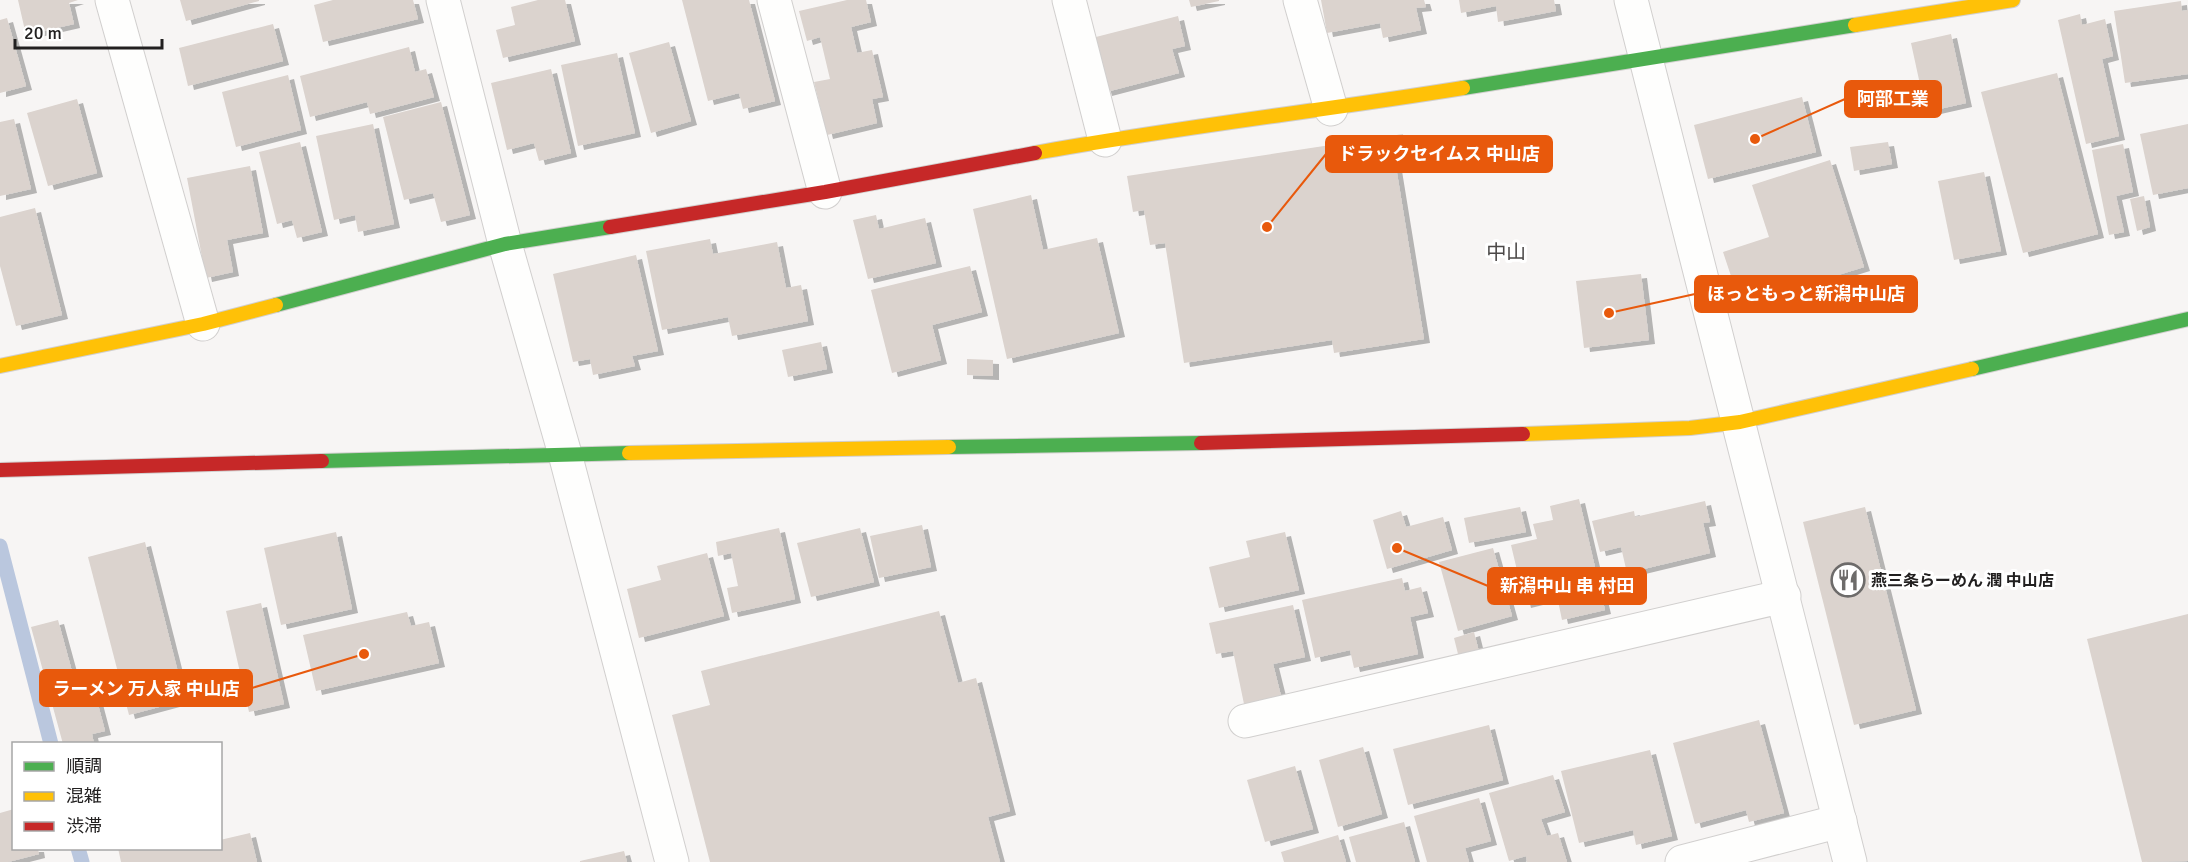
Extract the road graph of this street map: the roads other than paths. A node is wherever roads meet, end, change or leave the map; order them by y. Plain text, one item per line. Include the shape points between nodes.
1 (112, 0) edge
2 (443, 0) edge
3 (774, 0) edge
4 (1069, 0) edge
5 (1300, 0) edge
6 (1631, 0) edge
7 (2013, 0) edge
8 (1965, 4) edge
9 (1646, 60) junction
10 (1331, 109) junction
11 (1105, 140) junction
12 (825, 192) junction
13 (505, 244) junction
14 (2188, 319) edge
15 (203, 324) junction
16 (0, 366) edge
17 (1740, 422) junction
18 (565, 454) junction
19 (0, 470) edge
20 (1784, 596) junction
21 (1245, 721) dead end
22 (1840, 821) junction
23 (672, 862) edge
24 (1682, 862) edge
25 (1850, 862) edge

1 - 15 street
2 - 13 street
3 - 12 street
4 - 11 street
5 - 10 street
6 - 9 street
7 - 8 street
8 - 9 street
9 - 10 street
9 - 17 street
10 - 11 street
11 - 12 street
12 - 13 street
13 - 15 street
13 - 18 street
14 - 17 street
15 - 16 street
17 - 18 street via 1690,428 1317,441
17 - 20 street
18 - 19 street
18 - 23 street
20 - 21 street
20 - 22 street
22 - 24 street
22 - 25 street

